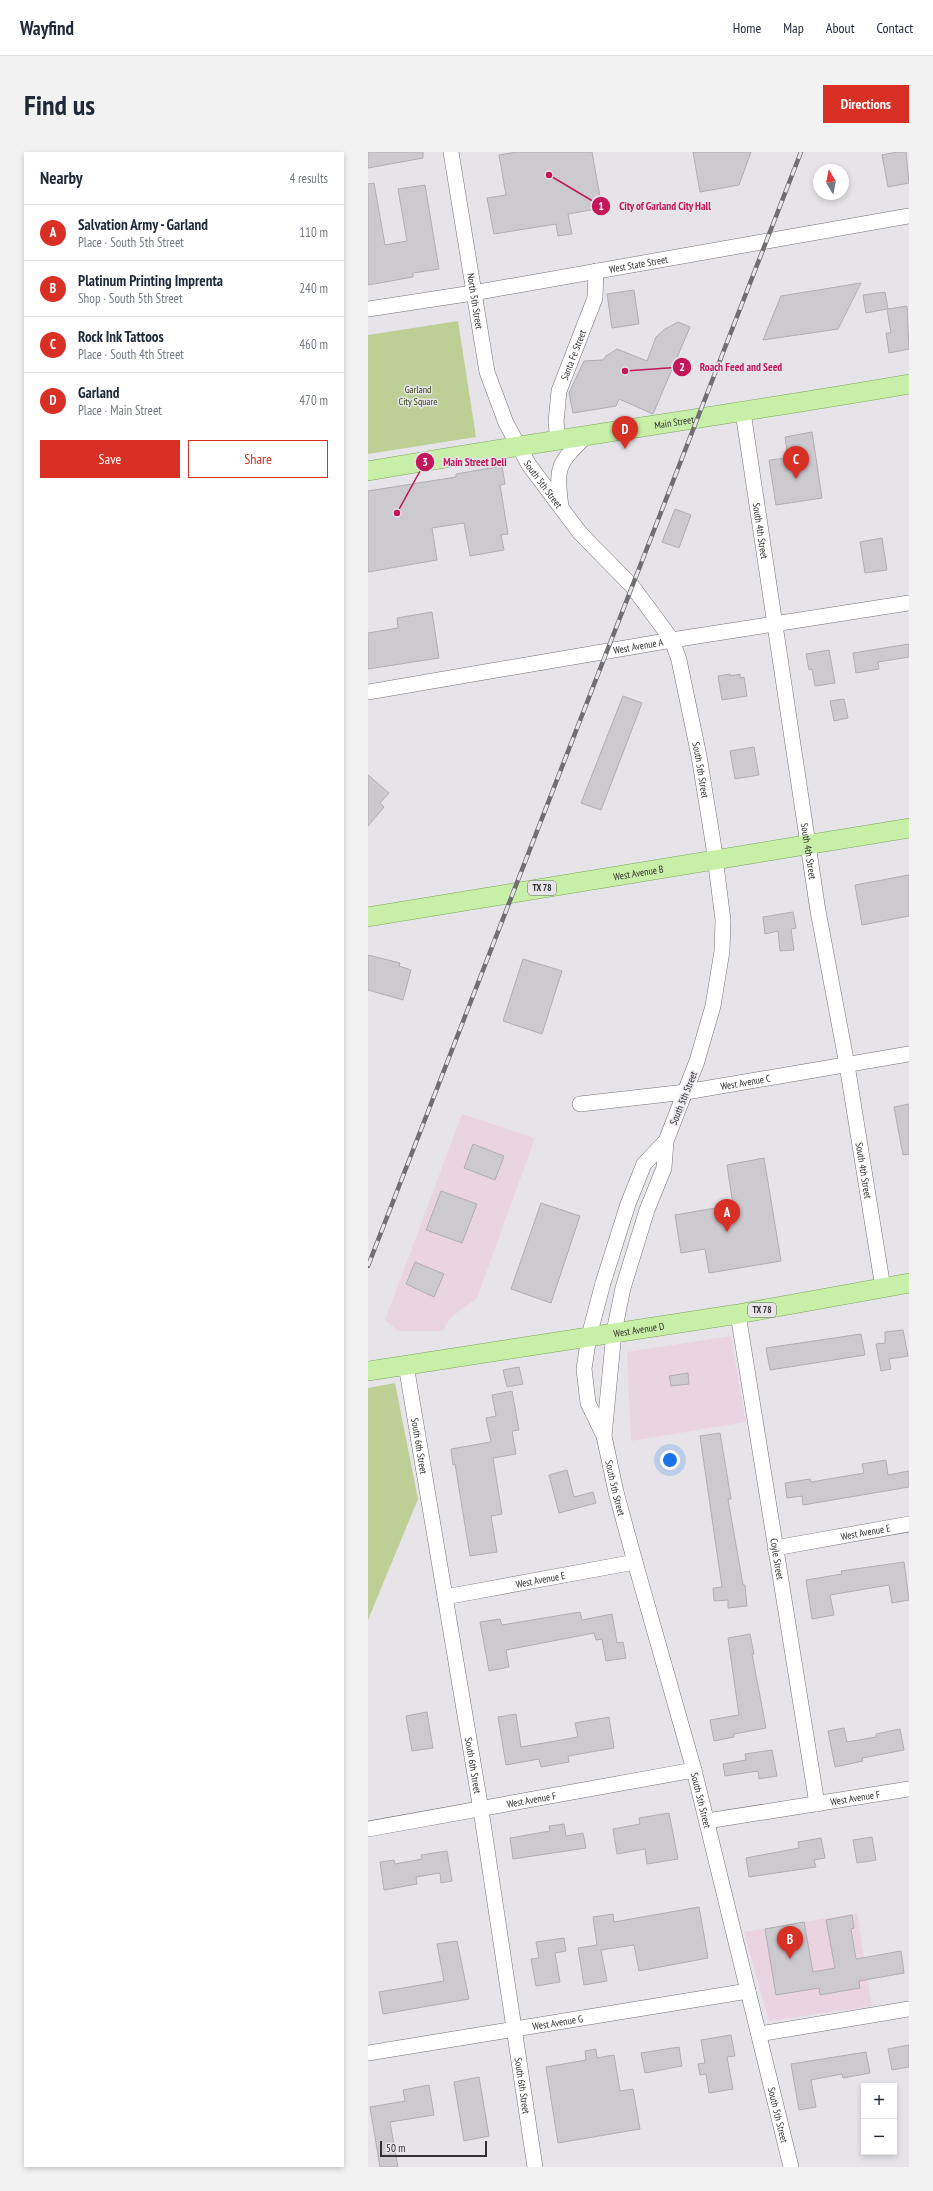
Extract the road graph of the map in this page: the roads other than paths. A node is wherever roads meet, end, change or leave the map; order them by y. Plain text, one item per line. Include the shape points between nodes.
1 (451, 152) edge
2 (909, 216) edge
3 (596, 271) junction
4 (473, 293) junction
5 (368, 309) edge
6 (909, 384) edge
7 (743, 412) junction
8 (586, 436) junction
9 (558, 440) junction
10 (518, 445) junction
11 (368, 470) edge
12 (561, 508) junction
13 (909, 603) edge
14 (774, 624) junction
15 (672, 640) junction
16 (368, 692) edge
17 (909, 828) edge
18 (808, 843) junction
19 (716, 859) junction
20 (368, 917) edge
21 (909, 1054) edge
22 (847, 1065) junction
23 (686, 1092) junction
24 (580, 1104) dead end
25 (666, 1141) junction
26 (909, 1284) edge
27 (883, 1288) junction
28 (738, 1314) junction
29 (614, 1332) junction
30 (589, 1336) junction
31 (406, 1364) junction
32 (368, 1371) edge
33 (604, 1436) junction
34 (909, 1524) edge
35 (775, 1548) junction
36 (635, 1562) junction
37 (445, 1597) junction
38 (694, 1770) junction
39 (909, 1788) edge
40 (817, 1804) junction
41 (481, 1810) junction
42 (707, 1821) junction
43 (368, 1829) edge
44 (748, 1991) junction
45 (909, 2009) edge
46 (514, 2028) junction
47 (759, 2034) junction
48 (368, 2053) edge
49 (535, 2167) edge
50 (791, 2167) edge

1 - 4 street, North 5th Street
2 - 3 street, West State Street
3 - 4 street, West State Street
3 - 9 street, Santa Fe Street via 595,298 559,391 556,422
4 - 5 street, West State Street
4 - 10 street, North 5th Street via 487,372 506,423
6 - 7 main road, Main Street
7 - 8 main road, Main Street
7 - 14 street, South 4th Street
8 - 9 main road, Main Street
8 - 12 street via 562,461 557,478
9 - 10 main road, Main Street
10 - 11 main road, Main Street
10 - 12 street, South 5th Street
12 - 15 street, South 5th Street via 580,533 632,586
13 - 14 street, West Avenue A
14 - 15 street, West Avenue A
14 - 18 street, South 4th Street
15 - 16 street, West Avenue A
15 - 19 street, South 5th Street via 679,660 699,756
17 - 18 main road, West Avenue B / TX 78
18 - 19 main road, West Avenue B / TX 78
18 - 22 street, South 4th Street
19 - 20 main road, West Avenue B / TX 78
19 - 23 street, South 5th Street via 723,920 722,951 713,1006
21 - 22 street, West Avenue C
22 - 23 street, West Avenue C
22 - 27 street, South 4th Street
23 - 24 street, West Avenue C
23 - 25 street, South 5th Street
25 - 29 street, South 5th Street via 664,1168 623,1288
25 - 30 street, South 5th Street via 644,1164 605,1277
26 - 27 main road, West Avenue D / TX 78
27 - 28 main road, West Avenue D / TX 78
28 - 29 main road, West Avenue D / TX 78
28 - 35 street, Coyle Street
29 - 30 main road, West Avenue D / TX 78
29 - 33 street, South 5th Street
30 - 31 main road, West Avenue D / TX 78
30 - 33 street, South 5th Street via 584,1369 588,1403
31 - 32 main road, West Avenue D / TX 78
31 - 37 street, South 6th Street
33 - 36 street, South 5th Street
34 - 35 street, West Avenue E
35 - 40 street, Coyle Street
36 - 37 street, West Avenue E
36 - 38 street, South 5th Street
37 - 41 street, South 6th Street
38 - 41 street, West Avenue F
38 - 42 street, South 5th Street
39 - 40 street, West Avenue F
40 - 42 street, West Avenue F
41 - 43 street, West Avenue F
41 - 46 street, South 6th Street
42 - 44 street, South 5th Street
44 - 46 street, West Avenue G
44 - 47 street, South 5th Street
45 - 47 street
46 - 48 street, West Avenue G
46 - 49 street, South 6th Street
47 - 50 street, South 5th Street

